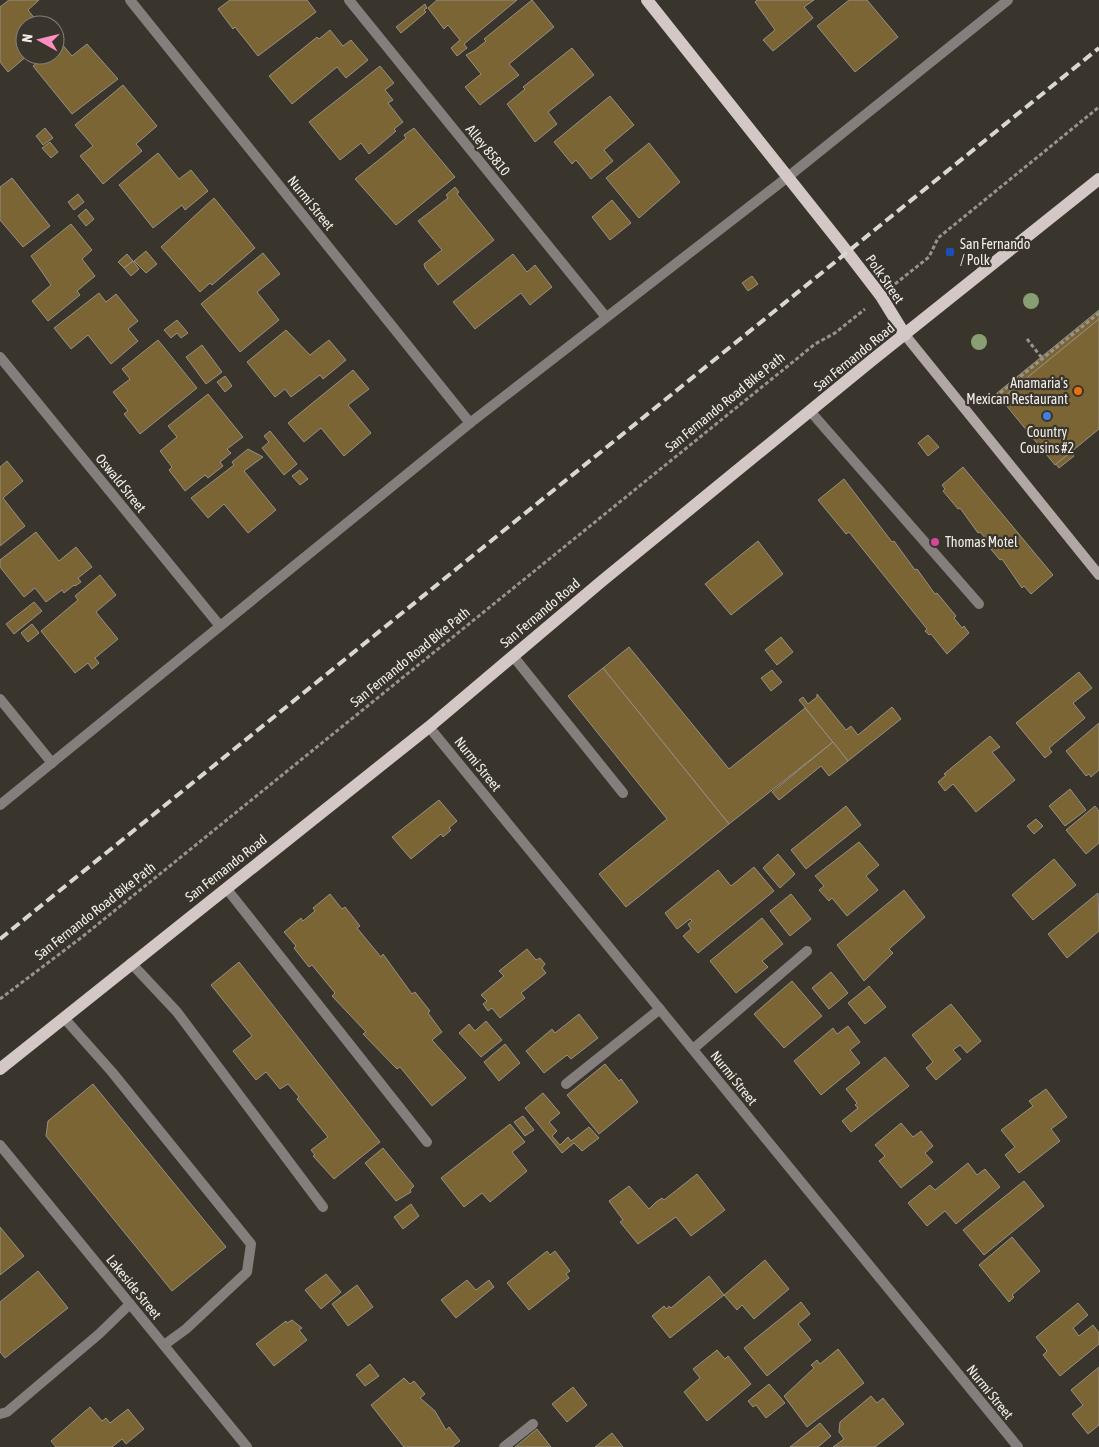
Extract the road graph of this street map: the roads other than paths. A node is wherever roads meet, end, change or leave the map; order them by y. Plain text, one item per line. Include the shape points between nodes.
1 (130, 0) edge
2 (349, 0) edge
3 (647, 0) edge
4 (1008, 0) edge
5 (788, 176) junction
6 (1099, 179) edge
7 (606, 317) junction
8 (904, 335) junction
9 (0, 357) edge
10 (810, 411) junction
11 (470, 422) junction
12 (1099, 575) edge
13 (979, 604) dead end
14 (220, 626) junction
15 (512, 656) junction
16 (0, 699) edge
17 (429, 726) junction
18 (52, 763) junction
19 (623, 793) dead end
20 (0, 805) edge
21 (226, 888) junction
22 (807, 951) dead end
23 (130, 964) junction
24 (660, 1008) junction
25 (64, 1018) junction
26 (692, 1049) junction
27 (0, 1069) edge
28 (566, 1084) dead end
29 (426, 1142) dead end
30 (0, 1145) edge
31 (323, 1207) dead end
32 (130, 1304) junction
33 (164, 1345) junction
34 (0, 1414) edge
35 (533, 1424) dead end
36 (247, 1447) edge
37 (504, 1447) edge
38 (1018, 1447) edge

1 - 11 street, Nurmi Street
2 - 7 street, Alley 85810
3 - 5 main road, Polk Street
4 - 5 street
5 - 7 street
5 - 8 main road, Polk Street via 881,296
6 - 8 main road, San Fernando Road
7 - 11 street
8 - 10 main road, San Fernando Road
8 - 12 street, Polk Street
9 - 14 street, Oswald Street
10 - 13 street
10 - 15 main road, San Fernando Road
11 - 14 street
14 - 18 street
15 - 17 main road, San Fernando Road
15 - 19 street
16 - 18 street
17 - 21 main road, San Fernando Road
17 - 24 street, Nurmi Street
18 - 20 street
21 - 23 main road, San Fernando Road
21 - 29 street
22 - 26 street
23 - 25 main road, San Fernando Road
23 - 31 street via 177,1012
24 - 26 street, Nurmi Street
24 - 28 street
25 - 27 main road, San Fernando Road
25 - 33 street via 112,1072 251,1244 247,1272 186,1329
26 - 38 street, Nurmi Street
30 - 32 street, Lakeside Street
32 - 33 street, Lakeside Street
32 - 34 street via 7,1412
33 - 36 street, Lakeside Street
35 - 37 street

